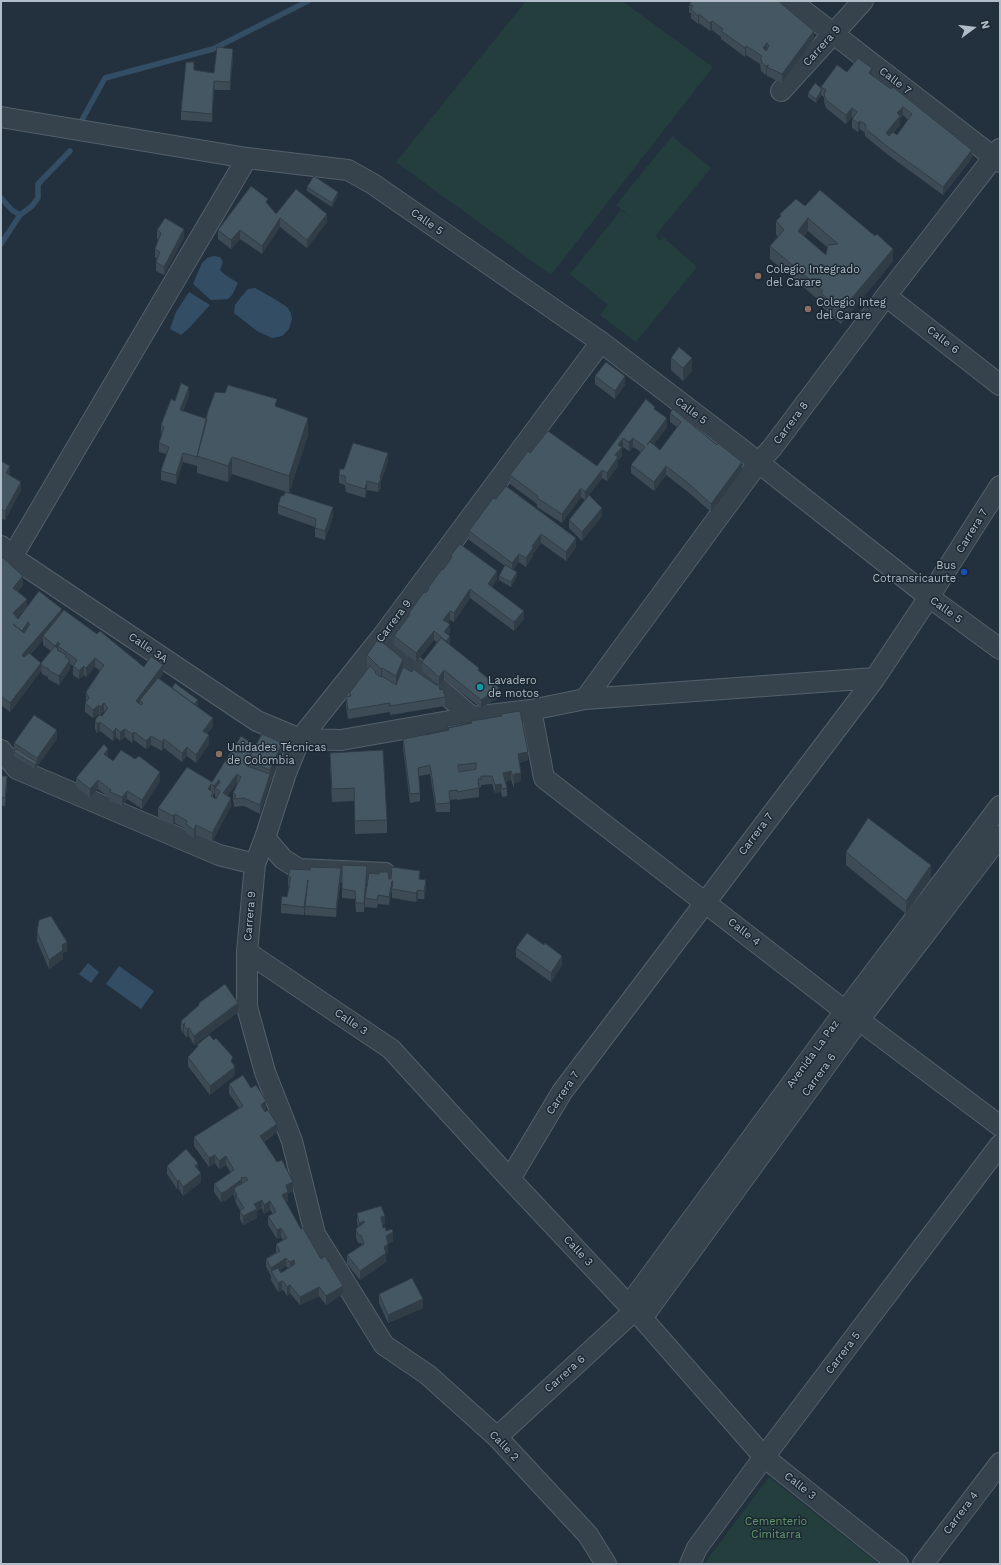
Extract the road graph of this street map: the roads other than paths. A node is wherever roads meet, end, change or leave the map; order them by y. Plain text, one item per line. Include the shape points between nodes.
1 (791, 1) edge
2 (862, 1) edge
3 (834, 34) junction
4 (781, 91) dead end
5 (1, 117) edge
6 (998, 156) edge
7 (247, 158) junction
8 (886, 296) junction
9 (601, 342) junction
10 (1000, 385) edge
11 (758, 463) junction
12 (1000, 486) edge
13 (7, 552) edge
14 (929, 598) junction
15 (381, 638) junction
16 (1000, 649) edge
17 (875, 678) junction
18 (585, 699) junction
19 (531, 710) junction
20 (472, 717) junction
21 (300, 739) junction
22 (1, 750) edge
23 (1000, 806) edge
24 (1000, 836) edge
25 (266, 838) junction
26 (255, 864) junction
27 (390, 879) edge
28 (705, 902) junction
29 (247, 952) junction
30 (852, 1015) junction
31 (1000, 1126) edge
32 (1000, 1146) edge
33 (510, 1179) junction
34 (635, 1312) junction
35 (384, 1345) joint
36 (496, 1437) junction
37 (764, 1457) junction
38 (1000, 1463) edge
39 (606, 1564) edge
40 (690, 1564) edge
41 (898, 1564) edge
42 (923, 1564) edge

1 - 3 street, Calle 7
2 - 3 street, Carrera 9
3 - 4 street, Carrera 9
3 - 6 street, Calle 7
5 - 7 street, Calle 5
6 - 8 street, Carrera 8
7 - 9 street, Calle 5 via 348,170 373,184
7 - 13 street
8 - 10 street, Calle 6
8 - 11 street, Carrera 8
9 - 11 street, Calle 5
9 - 15 street, Carrera 9
11 - 14 street, Calle 5
11 - 18 street, Carrera 8
12 - 14 street, Carrera 7
13 - 21 street, Calle 3A via 257,722
14 - 16 street, Calle 5
14 - 17 street, Carrera 7
15 - 20 street
15 - 21 street, Carrera 9
17 - 18 street
17 - 28 street, Carrera 7
18 - 19 street
19 - 20 street
19 - 28 street, Calle 4 via 544,778
20 - 21 street via 341,740
21 - 25 street, Carrera 9 via 286,772
22 - 26 street via 17,769 219,855
23 - 30 street, Avenida La Paz
24 - 30 street, Carrera 6
25 - 26 street, Carrera 9
25 - 27 street via 283,860 299,869 385,873
26 - 29 street, Carrera 9
28 - 30 street, Calle 4
28 - 33 street, Carrera 7 via 562,1092
29 - 33 street, Calle 3 via 391,1049
29 - 35 street, Carrera 9 via 247,1007 264,1072 292,1141 315,1234
30 - 31 street, Calle 4
30 - 34 street, Carrera 6
32 - 37 street, Carrera 5
33 - 34 street, Calle 3
34 - 36 street, Carrera 6
34 - 37 street, Calle 3
35 - 36 street, Calle 2 via 428,1375
36 - 39 street, Calle 2 via 588,1535
37 - 40 street, Carrera 5 via 697,1548
37 - 41 street, Calle 3
38 - 42 street, Carrera 4

